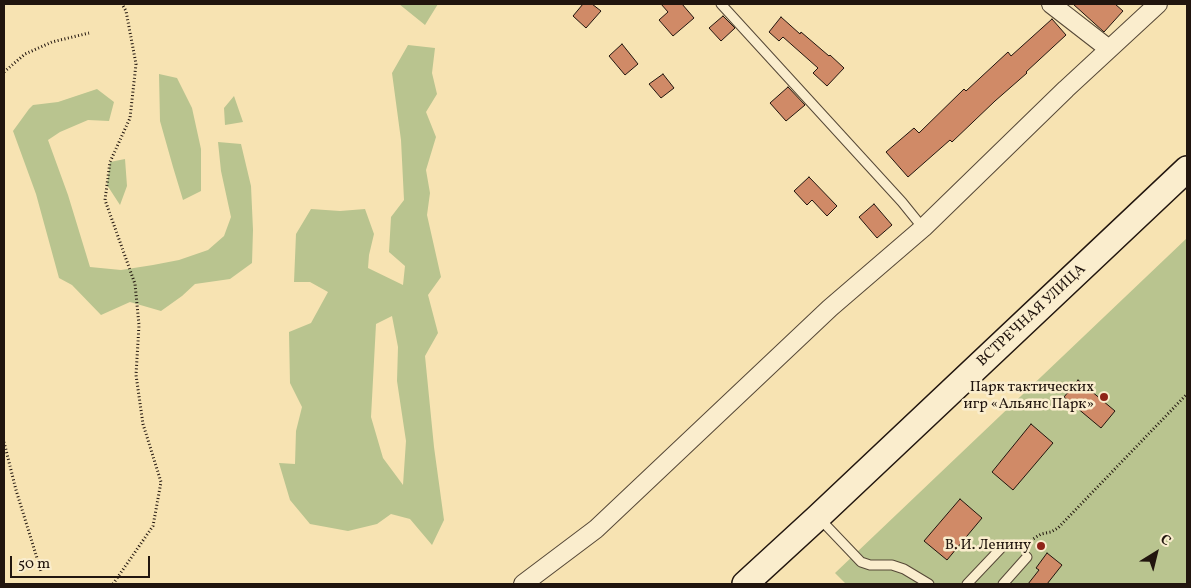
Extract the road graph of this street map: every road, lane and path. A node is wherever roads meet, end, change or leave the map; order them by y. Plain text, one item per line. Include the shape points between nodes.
1 (122, 4) edge
2 (722, 4) edge
3 (1051, 4) edge
4 (1158, 4) edge
5 (89, 33) dead end
6 (1109, 49) junction
7 (4, 72) edge
8 (1187, 170) edge
9 (923, 228) junction
10 (1187, 394) edge
11 (4, 442) edge
12 (818, 517) junction
13 (1004, 545) dead end
14 (1027, 557) joint
15 (41, 570) dead end
16 (113, 584) edge
17 (523, 584) edge
18 (745, 584) edge
19 (929, 584) edge
20 (967, 584) edge
21 (1003, 584) edge

1 - 16 path via 136,64 130,118 110,162 105,200 135,284 139,326 136,375 142,424 161,482 153,526
2 - 9 lane
3 - 6 street
4 - 6 street
5 - 7 path via 52,42 25,54
6 - 9 street
8 - 12 main road, ВСТРЕЧНАЯ УЛИЦА
9 - 17 street via 830,308 596,529
10 - 14 path via 1058,528 1033,539 1028,546
11 - 15 path
12 - 18 main road, ВСТРЕЧНАЯ УЛИЦА
12 - 19 lane via 861,562 892,565
13 - 20 lane
14 - 21 lane

